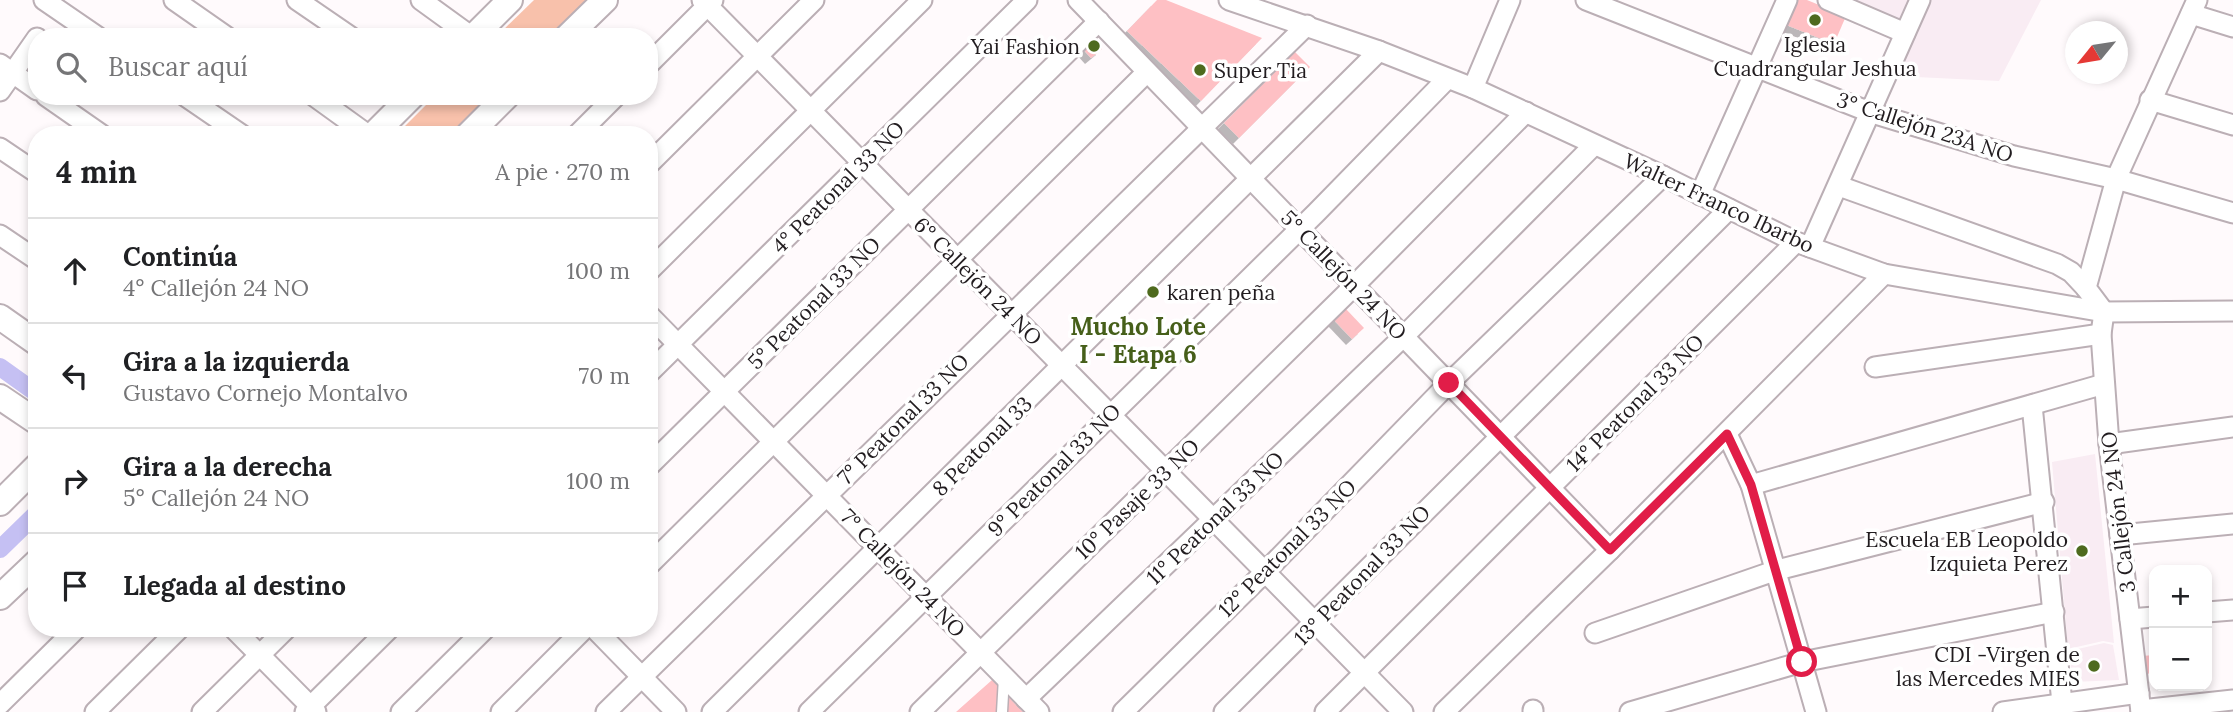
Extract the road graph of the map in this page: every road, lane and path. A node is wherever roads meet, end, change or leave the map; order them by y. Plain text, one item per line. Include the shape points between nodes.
1 (174, 0) edge
2 (297, 0) edge
3 (421, 0) edge
4 (510, 0) edge
5 (605, 0) edge
6 (814, 0) edge
7 (922, 0) edge
8 (1027, 0) edge
9 (1510, 0) edge
10 (1587, 0) edge
11 (1787, 0) edge
12 (1828, 0) edge
13 (1920, 0) edge
14 (1237, 1) edge
15 (707, 2) edge
16 (55, 3) edge
17 (1086, 7) edge
18 (2194, 7) edge
19 (1307, 25) junction
20 (2233, 27) edge
21 (42, 28) edge
22 (87, 28) edge
23 (214, 28) edge
24 (338, 28) edge
25 (460, 28) edge
26 (481, 28) edge
27 (577, 28) edge
28 (1905, 33) junction
29 (28, 46) edge
30 (1379, 51) junction
31 (658, 54) edge
32 (757, 57) junction
33 (1758, 66) junction
34 (6, 69) edge
35 (1147, 72) junction
36 (1447, 79) junction
37 (28, 84) edge
38 (1473, 88) junction
39 (0, 91) edge
40 (2150, 100) junction
41 (59, 105) edge
42 (198, 105) edge
43 (327, 105) edge
44 (403, 105) edge
45 (498, 105) edge
46 (607, 105) edge
47 (811, 111) junction
48 (1526, 112) junction
49 (1871, 113) junction
50 (2233, 125) edge
51 (89, 126) edge
52 (229, 126) edge
53 (358, 126) edge
54 (380, 126) edge
55 (478, 126) edge
56 (586, 126) edge
57 (1202, 128) junction
58 (1594, 145) junction
59 (0, 148) edge
60 (658, 155) edge
61 (862, 163) junction
62 (28, 167) edge
63 (1663, 176) junction
64 (1252, 179) junction
65 (2116, 179) junction
66 (1839, 186) junction
67 (1700, 195) junction
68 (1729, 209) junction
69 (908, 210) junction
70 (2233, 213) edge
71 (1300, 229) junction
72 (0, 235) edge
73 (1803, 244) junction
74 (28, 254) edge
75 (957, 260) junction
76 (658, 262) edge
77 (1884, 274) junction
78 (1354, 285) junction
79 (2086, 288) junction
80 (2233, 310) edge
81 (2104, 312) junction
82 (1010, 313) junction
83 (0, 317) edge
84 (658, 324) edge
85 (2101, 334) junction
86 (1404, 336) junction
87 (28, 337) edge
88 (678, 344) junction
89 (658, 364) edge
90 (1062, 366) junction
91 (1875, 367) dead end
92 (1449, 383) junction
93 (2105, 384) junction
94 (724, 391) junction
95 (0, 397) edge
96 (2032, 405) junction
97 (1110, 415) junction
98 (28, 416) edge
99 (2233, 427) edge
100 (1727, 434) junction
101 (1498, 436) junction
102 (774, 442) junction
103 (2109, 444) junction
104 (658, 457) edge
105 (1165, 471) junction
106 (28, 475) edge
107 (1751, 485) junction
108 (1550, 488) junction
109 (826, 495) junction
110 (2044, 502) junction
111 (0, 503) edge
112 (1213, 520) junction
113 (2233, 524) edge
114 (2120, 535) junction
115 (878, 548) junction
116 (1610, 550) junction
117 (658, 556) edge
118 (1777, 570) junction
119 (28, 571) edge
120 (1265, 572) junction
121 (0, 597) edge
122 (926, 597) junction
123 (2233, 610) edge
124 (2054, 612) junction
125 (2212, 612) edge
126 (2149, 617) edge
127 (2130, 619) junction
128 (1316, 624) junction
129 (1595, 633) dead end
130 (67, 637) edge
131 (171, 637) edge
132 (242, 637) edge
133 (278, 637) edge
134 (381, 637) edge
135 (477, 637) edge
136 (576, 637) edge
137 (603, 637) edge
138 (981, 652) junction
139 (260, 655) junction
140 (1802, 662) junction
141 (1364, 673) junction
142 (1004, 676) junction
143 (642, 677) junction
144 (2233, 700) edge
145 (2062, 703) junction
146 (0, 704) edge
147 (2140, 705) edge
148 (1033, 706) edge
149 (311, 710) edge
150 (95, 712) edge
151 (202, 712) edge
152 (401, 712) edge
153 (501, 712) edge
154 (606, 712) edge
155 (676, 712) edge
156 (712, 712) edge
157 (809, 712) edge
158 (920, 712) edge
159 (1002, 712) edge
160 (1122, 712) edge
161 (1224, 712) edge
162 (1325, 712) edge
163 (1403, 712) edge
164 (1444, 712) edge
165 (1630, 712) edge
166 (1816, 712) edge
167 (2003, 712) edge

1 - 23 street
2 - 24 street
3 - 25 street
4 - 26 street
5 - 27 street
6 - 32 street
7 - 47 street
8 - 61 street, 4° Peatonal 33 NO
9 - 38 street
10 - 33 street, 3° Callejón 23A NO
11 - 33 street
12 - 28 street
13 - 28 street, 14° Peatonal 33 NO
14 - 19 street, Walter Franco Ibarbo
15 - 31 street
15 - 32 street, 6° Callejón 24 NO
16 - 21 street
16 - 22 street
17 - 35 street, 5° Callejón 24 NO
17 - 69 street, 5° Peatonal 33 NO
18 - 20 street
18 - 40 street
19 - 30 street, Walter Franco Ibarbo
19 - 57 street, 7° Peatonal 33 NO
28 - 49 street, 14° Peatonal 33 NO
29 - 34 street
30 - 36 street, Walter Franco Ibarbo
30 - 64 street, 8 Peatonal 33
32 - 47 street, 6° Callejón 24 NO
32 - 60 street
33 - 49 street, 3° Callejón 23A NO
33 - 67 street
34 - 37 street
34 - 39 street
35 - 57 street, 5° Callejón 24 NO
35 - 75 street
36 - 38 street, Walter Franco Ibarbo
36 - 71 street, 9° Peatonal 33 NO
38 - 48 street, Walter Franco Ibarbo
40 - 50 street
40 - 65 street
41 - 51 street
42 - 52 street
43 - 53 street
44 - 54 street
45 - 55 street
46 - 56 street
47 - 61 street, 6° Callejón 24 NO
47 - 76 street
48 - 58 street, Walter Franco Ibarbo
48 - 78 street, 10° Pasaje 33 NO
49 - 65 street, 3° Callejón 23A NO via 2014,156
49 - 66 street, 14° Peatonal 33 NO
57 - 64 street, 5° Callejón 24 NO
57 - 82 street, 7° Peatonal 33 NO
58 - 63 street, Walter Franco Ibarbo
58 - 86 street, 11° Peatonal 33 NO
59 - 62 street
61 - 69 street, 6° Callejón 24 NO
61 - 88 street, 4° Peatonal 33 NO
63 - 67 street, Walter Franco Ibarbo
63 - 92 street, 12° Peatonal 33 NO
64 - 71 street, 5° Callejón 24 NO
64 - 90 street, 8 Peatonal 33
65 - 70 street, 3° Callejón 23A NO
65 - 79 street
66 - 73 street, 14° Peatonal 33 NO
66 - 79 street via 2057,264
67 - 68 street, Walter Franco Ibarbo
68 - 73 street, Walter Franco Ibarbo
68 - 101 street, 13° Peatonal 33 NO
69 - 75 street, 6° Callejón 24 NO
69 - 94 street, 5° Peatonal 33 NO
71 - 78 street, 5° Callejón 24 NO
71 - 97 street, 9° Peatonal 33 NO
72 - 74 street
73 - 77 street, Walter Franco Ibarbo
73 - 108 street, 14° Peatonal 33 NO
75 - 82 street, 6° Callejón 24 NO
75 - 102 street
77 - 81 street, Walter Franco Ibarbo
77 - 100 street
78 - 86 street, 5° Callejón 24 NO
78 - 105 street, 10° Pasaje 33 NO
79 - 81 street
80 - 81 street, Walter Franco Ibarbo
81 - 85 street, 3 Callejón 24 NO
82 - 90 street, 6° Callejón 24 NO
82 - 109 street, 7° Peatonal 33 NO
83 - 87 street
84 - 88 street, 7° Callejón 24 NO
85 - 91 street
85 - 93 street, 3 Callejón 24 NO
86 - 92 street, 5° Callejón 24 NO
86 - 112 street, 11° Peatonal 33 NO
88 - 89 street, 4° Peatonal 33 NO
88 - 94 street, 7° Callejón 24 NO
90 - 97 street, 6° Callejón 24 NO
90 - 115 street, 8 Peatonal 33
92 - 101 street, 5° Callejón 24 NO
92 - 120 street, 12° Peatonal 33 NO
93 - 96 street
93 - 103 street, 3 Callejón 24 NO
94 - 102 street, 7° Callejón 24 NO
94 - 104 street, 5° Peatonal 33 NO
95 - 98 street
96 - 107 street
96 - 110 street
97 - 105 street, 6° Callejón 24 NO
97 - 122 street, 9° Peatonal 33 NO
99 - 103 street
100 - 107 street
100 - 116 street
101 - 108 street, 5° Callejón 24 NO
101 - 128 street, 13° Peatonal 33 NO
102 - 109 street, 7° Callejón 24 NO
102 - 117 street
103 - 114 street, 3 Callejón 24 NO
105 - 112 street, 6° Callejón 24 NO
105 - 138 street, 10° Pasaje 33 NO
106 - 111 street
107 - 118 street
108 - 116 street, 5° Callejón 24 NO
108 - 141 street, 14° Peatonal 33 NO
109 - 115 street, 7° Callejón 24 NO
109 - 143 street, 7° Peatonal 33 NO
110 - 118 street
110 - 124 street
112 - 120 street, 6° Callejón 24 NO
112 - 148 street, 11° Peatonal 33 NO
113 - 114 street
114 - 127 street, 3 Callejón 24 NO
115 - 122 street, 7° Callejón 24 NO
115 - 156 street, 8 Peatonal 33
116 - 164 street
118 - 129 street
118 - 140 street
119 - 121 street
120 - 128 street, 6° Callejón 24 NO
120 - 160 street, 12° Peatonal 33 NO
122 - 138 street, 7° Callejón 24 NO
122 - 157 street, 9° Peatonal 33 NO
123 - 125 street
124 - 140 street
124 - 145 street
126 - 127 street
127 - 147 street, 3 Callejón 24 NO
128 - 141 street, 6° Callejón 24 NO
128 - 161 street, 13° Peatonal 33 NO
130 - 146 street
131 - 150 street
132 - 139 street
133 - 139 street
134 - 149 street
135 - 152 street
136 - 153 street
137 - 143 street
138 - 142 street, 7° Callejón 24 NO
138 - 158 street, 10° Pasaje 33 NO
139 - 149 street
139 - 151 street
140 - 165 street
140 - 166 street
141 - 162 street, 14° Peatonal 33 NO
141 - 163 street, 6° Callejón 24 NO
142 - 148 street, 7° Callejón 24 NO
142 - 159 lane
143 - 154 street, 7° Peatonal 33 NO
143 - 155 street
144 - 147 street
145 - 147 street
145 - 167 street

